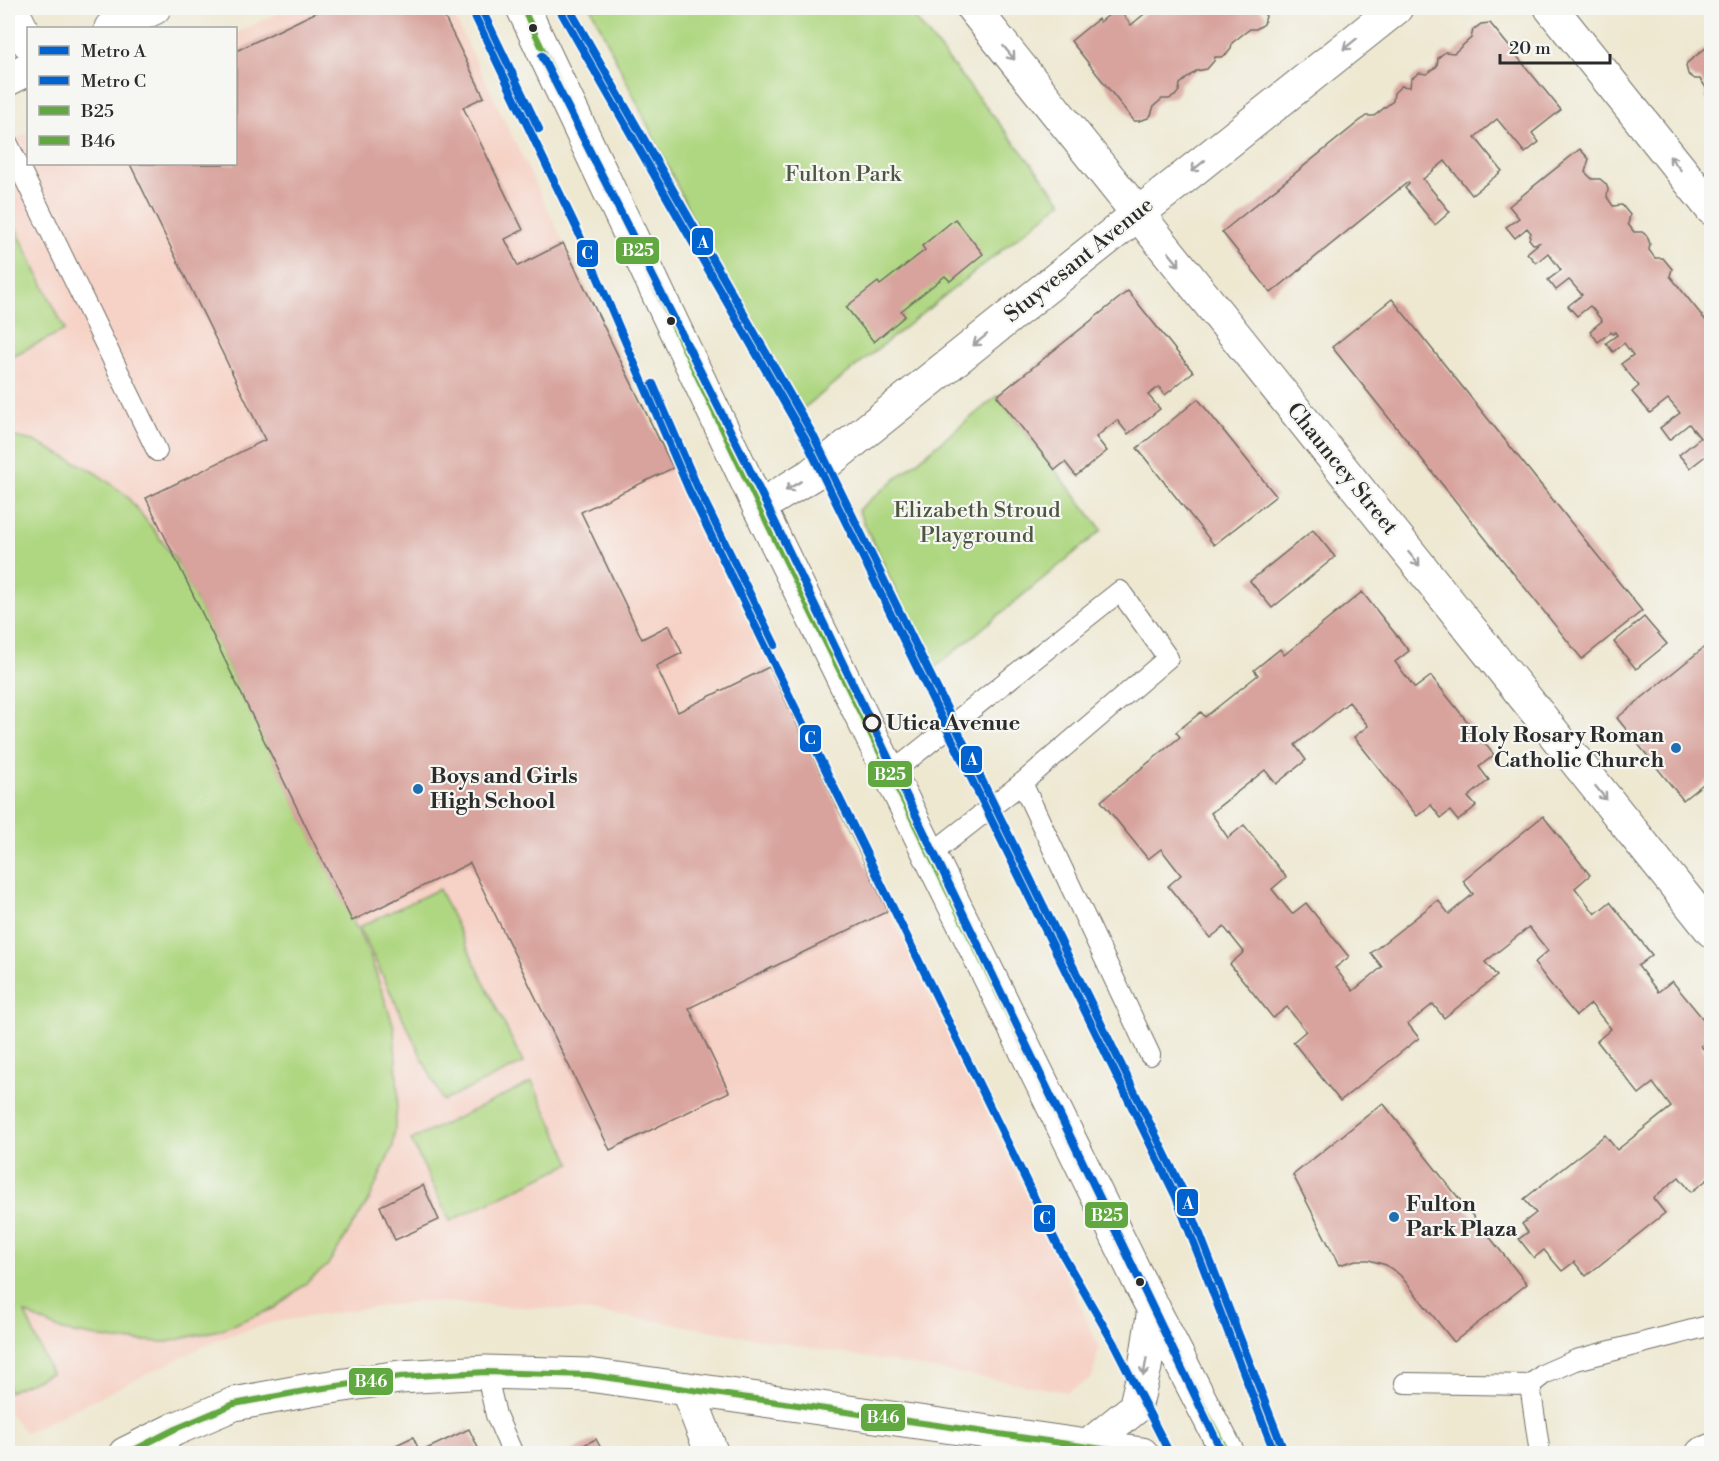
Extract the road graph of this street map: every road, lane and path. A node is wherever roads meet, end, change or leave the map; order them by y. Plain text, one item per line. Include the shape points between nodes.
1 (11, 8) edge
2 (154, 8) edge
3 (523, 8) edge
4 (973, 8) edge
5 (1396, 8) edge
6 (1551, 8) edge
7 (113, 27) edge
8 (27, 40) edge
9 (27, 70) edge
10 (8, 79) edge
11 (8, 144) edge
12 (1712, 209) edge
13 (1138, 213) junction
14 (157, 451) dead end
15 (759, 507) junction
16 (890, 774) junction
17 (1022, 783) junction
18 (930, 855) junction
19 (1712, 931) edge
20 (1150, 1055) dead end
21 (1154, 1309) junction
22 (1712, 1325) edge
23 (486, 1372) junction
24 (1405, 1383) dead end
25 (1530, 1384) junction
26 (687, 1389) junction
27 (1088, 1446) junction
28 (1712, 1450) edge
29 (124, 1454) edge
30 (513, 1454) edge
31 (712, 1454) edge
32 (1142, 1454) edge
33 (1228, 1454) edge
34 (1540, 1454) edge
35 (1702, 1454) edge

1 - 8 street
2 - 7 street
3 - 15 street
4 -> 13 street, Chauncey Street
5 -> 13 street, Stuyvesant Avenue
12 -> 6 street
9 - 10 street
11 - 14 lane
13 -> 15 street, Stuyvesant Avenue via 811,475
13 -> 19 street, Chauncey Street
15 - 16 street
16 - 17 lane via 1120,591 1168,658
16 - 18 street
17 - 18 lane
17 - 20 lane
18 - 21 street
21 -> 27 street via 1135,1408
21 - 33 street
22 - 25 lane via 1576,1360
23 - 26 street via 588,1375
23 - 29 street via 400,1377 234,1404
23 - 30 lane via 496,1415
24 - 25 lane
25 - 34 lane
26 - 27 street
26 - 31 street
27 - 32 street
28 - 35 street

